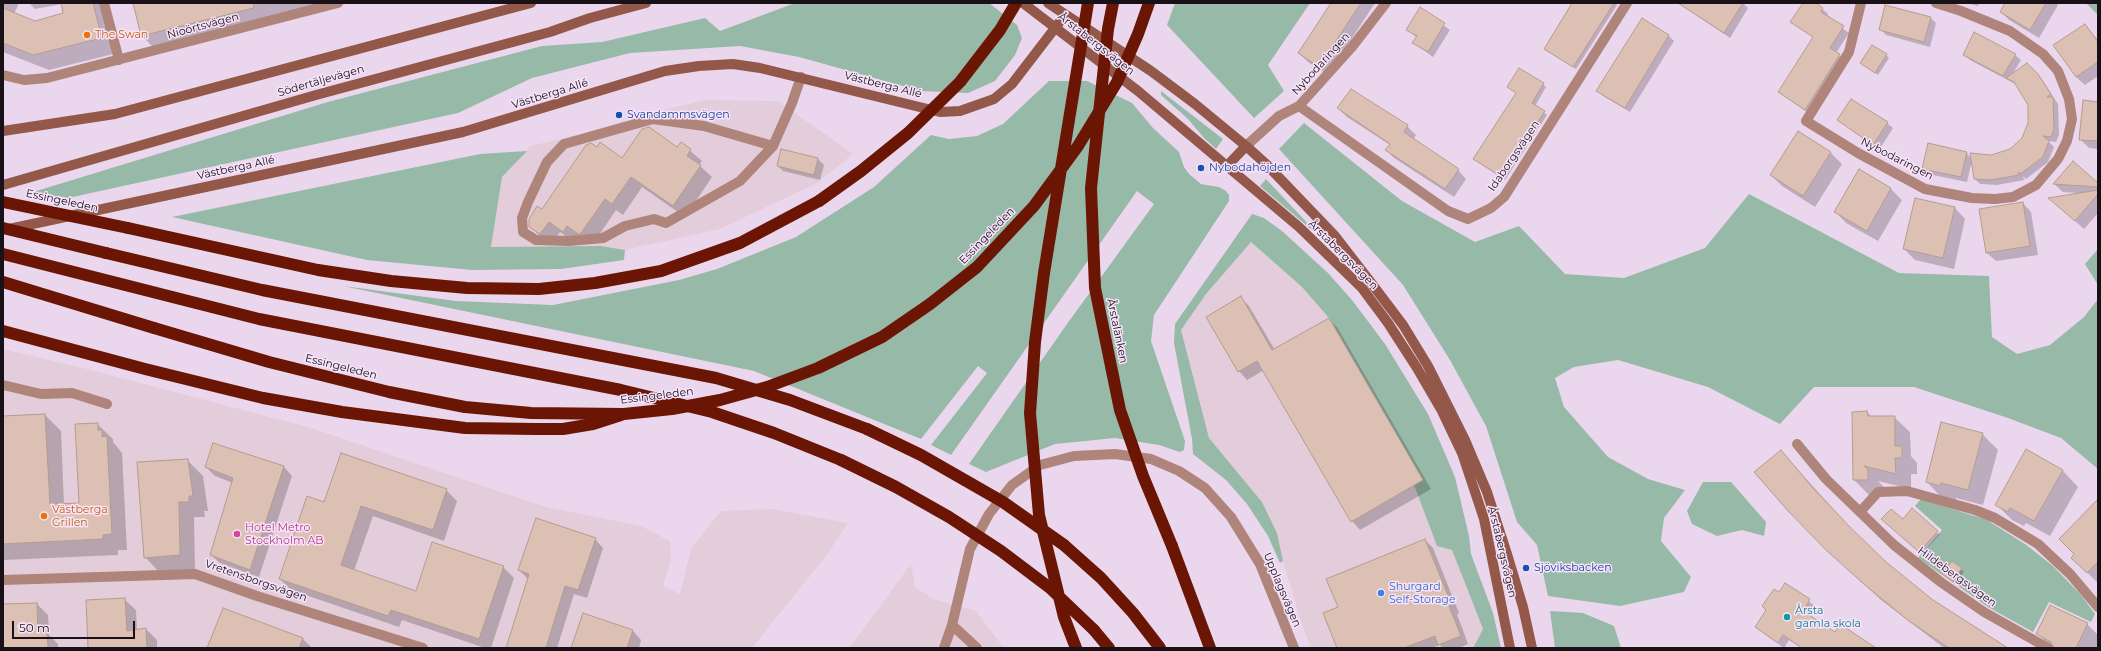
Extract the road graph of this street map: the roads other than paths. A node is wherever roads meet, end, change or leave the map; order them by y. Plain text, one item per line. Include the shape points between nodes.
1 (104, 3) edge
2 (338, 3) edge
3 (531, 3) edge
4 (646, 3) edge
5 (1016, 3) edge
6 (1023, 3) edge
7 (1048, 3) edge
8 (1088, 3) edge
9 (1113, 3) edge
10 (1149, 3) edge
11 (1386, 3) edge
12 (1627, 3) edge
13 (1861, 3) edge
14 (1936, 3) edge
15 (1064, 15) junction
16 (1056, 28) junction
17 (119, 60) junction
18 (3, 75) edge
19 (801, 77) junction
20 (1299, 106) junction
21 (3, 131) edge
22 (773, 146) junction
23 (1246, 146) junction
24 (1226, 167) junction
25 (3, 185) edge
26 (3, 202) edge
27 (3, 229) edge
28 (3, 254) edge
29 (3, 282) edge
30 (3, 331) edge
31 (3, 385) edge
32 (107, 404) dead end
33 (624, 414) junction
34 (1797, 444) dead end
35 (1860, 512) junction
36 (3, 580) edge
37 (2098, 607) edge
38 (952, 626) junction
39 (423, 648) edge
40 (944, 648) edge
41 (977, 648) edge
42 (1076, 648) edge
43 (1108, 648) edge
44 (1160, 648) edge
45 (1210, 648) edge
46 (1294, 648) edge
47 (1510, 648) edge
48 (1532, 648) edge
49 (2048, 648) edge

1 - 17 street
2 - 17 street, Nioörtsvägen
3 - 21 street, Södertäljevägen via 115,114
4 - 25 street, Södertäljevägen
5 - 26 highway, Essingeleden, bridge via 1000,30 960,82 908,133 862,171 819,201 740,243 662,271 595,283 539,289 466,288 383,280 318,270
6 - 16 street, Årstabergsvägen
7 - 15 street, Årstabergsvägen
8 - 42 highway, bridge via 1043,281 1030,413 1039,515 1064,617
9 - 45 highway, Årstalänken, bridge via 1091,188 1095,288 1120,410
10 - 33 highway, Essingeleden, bridge via 1117,82 1078,146 1034,206 977,267 930,304 882,337 818,368 767,387 720,400
11 - 20 street, Nybodaringen via 1352,47
12 - 20 street, Idaborgsvägen via 1504,198 1491,208 1468,219 1448,211
13 - 14 street, Nybodaringen via 1849,52 1806,121 1925,189 1957,196 1995,199 2013,197 2036,185 2058,159 2067,141 2072,119 2069,99 2058,71 2043,54 2010,31
15 - 16 street, Västberga Allé
15 - 23 street, Årstabergsvägen via 1151,71
16 - 19 street, Västberga Allé via 1012,84 994,99 960,112 940,112
16 - 24 street, Årstabergsvägen via 1138,91
17 - 18 street, Nioörtsvägen via 47,78 24,80
19 - 22 street
19 - 27 street, Västberga Allé via 733,64 665,71 463,132
20 - 23 street, Nybodaringen via 1279,116
22 - 22 street via 740,181 666,223 654,219 625,226 603,238 545,242 523,232 522,218 546,162 564,144 654,119 704,126
23 - 24 street
23 - 48 street, Årstabergsvägen via 1335,236 1403,325 1428,366 1465,440 1487,492 1523,607
24 - 47 street, Årstabergsvägen via 1299,227 1362,288 1417,368 1462,453 1484,519
27 - 44 highway, bridge via 262,290 716,378 790,400 867,430 921,455 1003,502 1064,545 1101,578
28 - 43 highway, bridge via 259,319 621,390 712,412 774,433 841,460 949,517 1050,588 1094,630
29 - 33 highway, Essingeleden, bridge via 269,362 389,392 465,407 531,413
30 - 33 highway via 145,370 263,398 465,428 563,429 592,424
31 - 32 street via 41,394 72,393
34 - 35 street, Hildebergsvägen via 1826,479
35 - 37 street via 1878,492 1907,491 1975,510 1995,518 2038,544 2070,574
35 - 49 street, Hildebergsvägen via 1894,545 1942,583 1984,612
36 - 39 street, Vretensborgsvägen via 195,574
38 - 40 street, Upplagsvägen
38 - 41 street
38 - 46 street, Upplagsvägen via 970,549 989,514 1012,485 1040,465 1074,456 1116,454 1151,459 1179,471 1205,488 1231,517 1260,564

